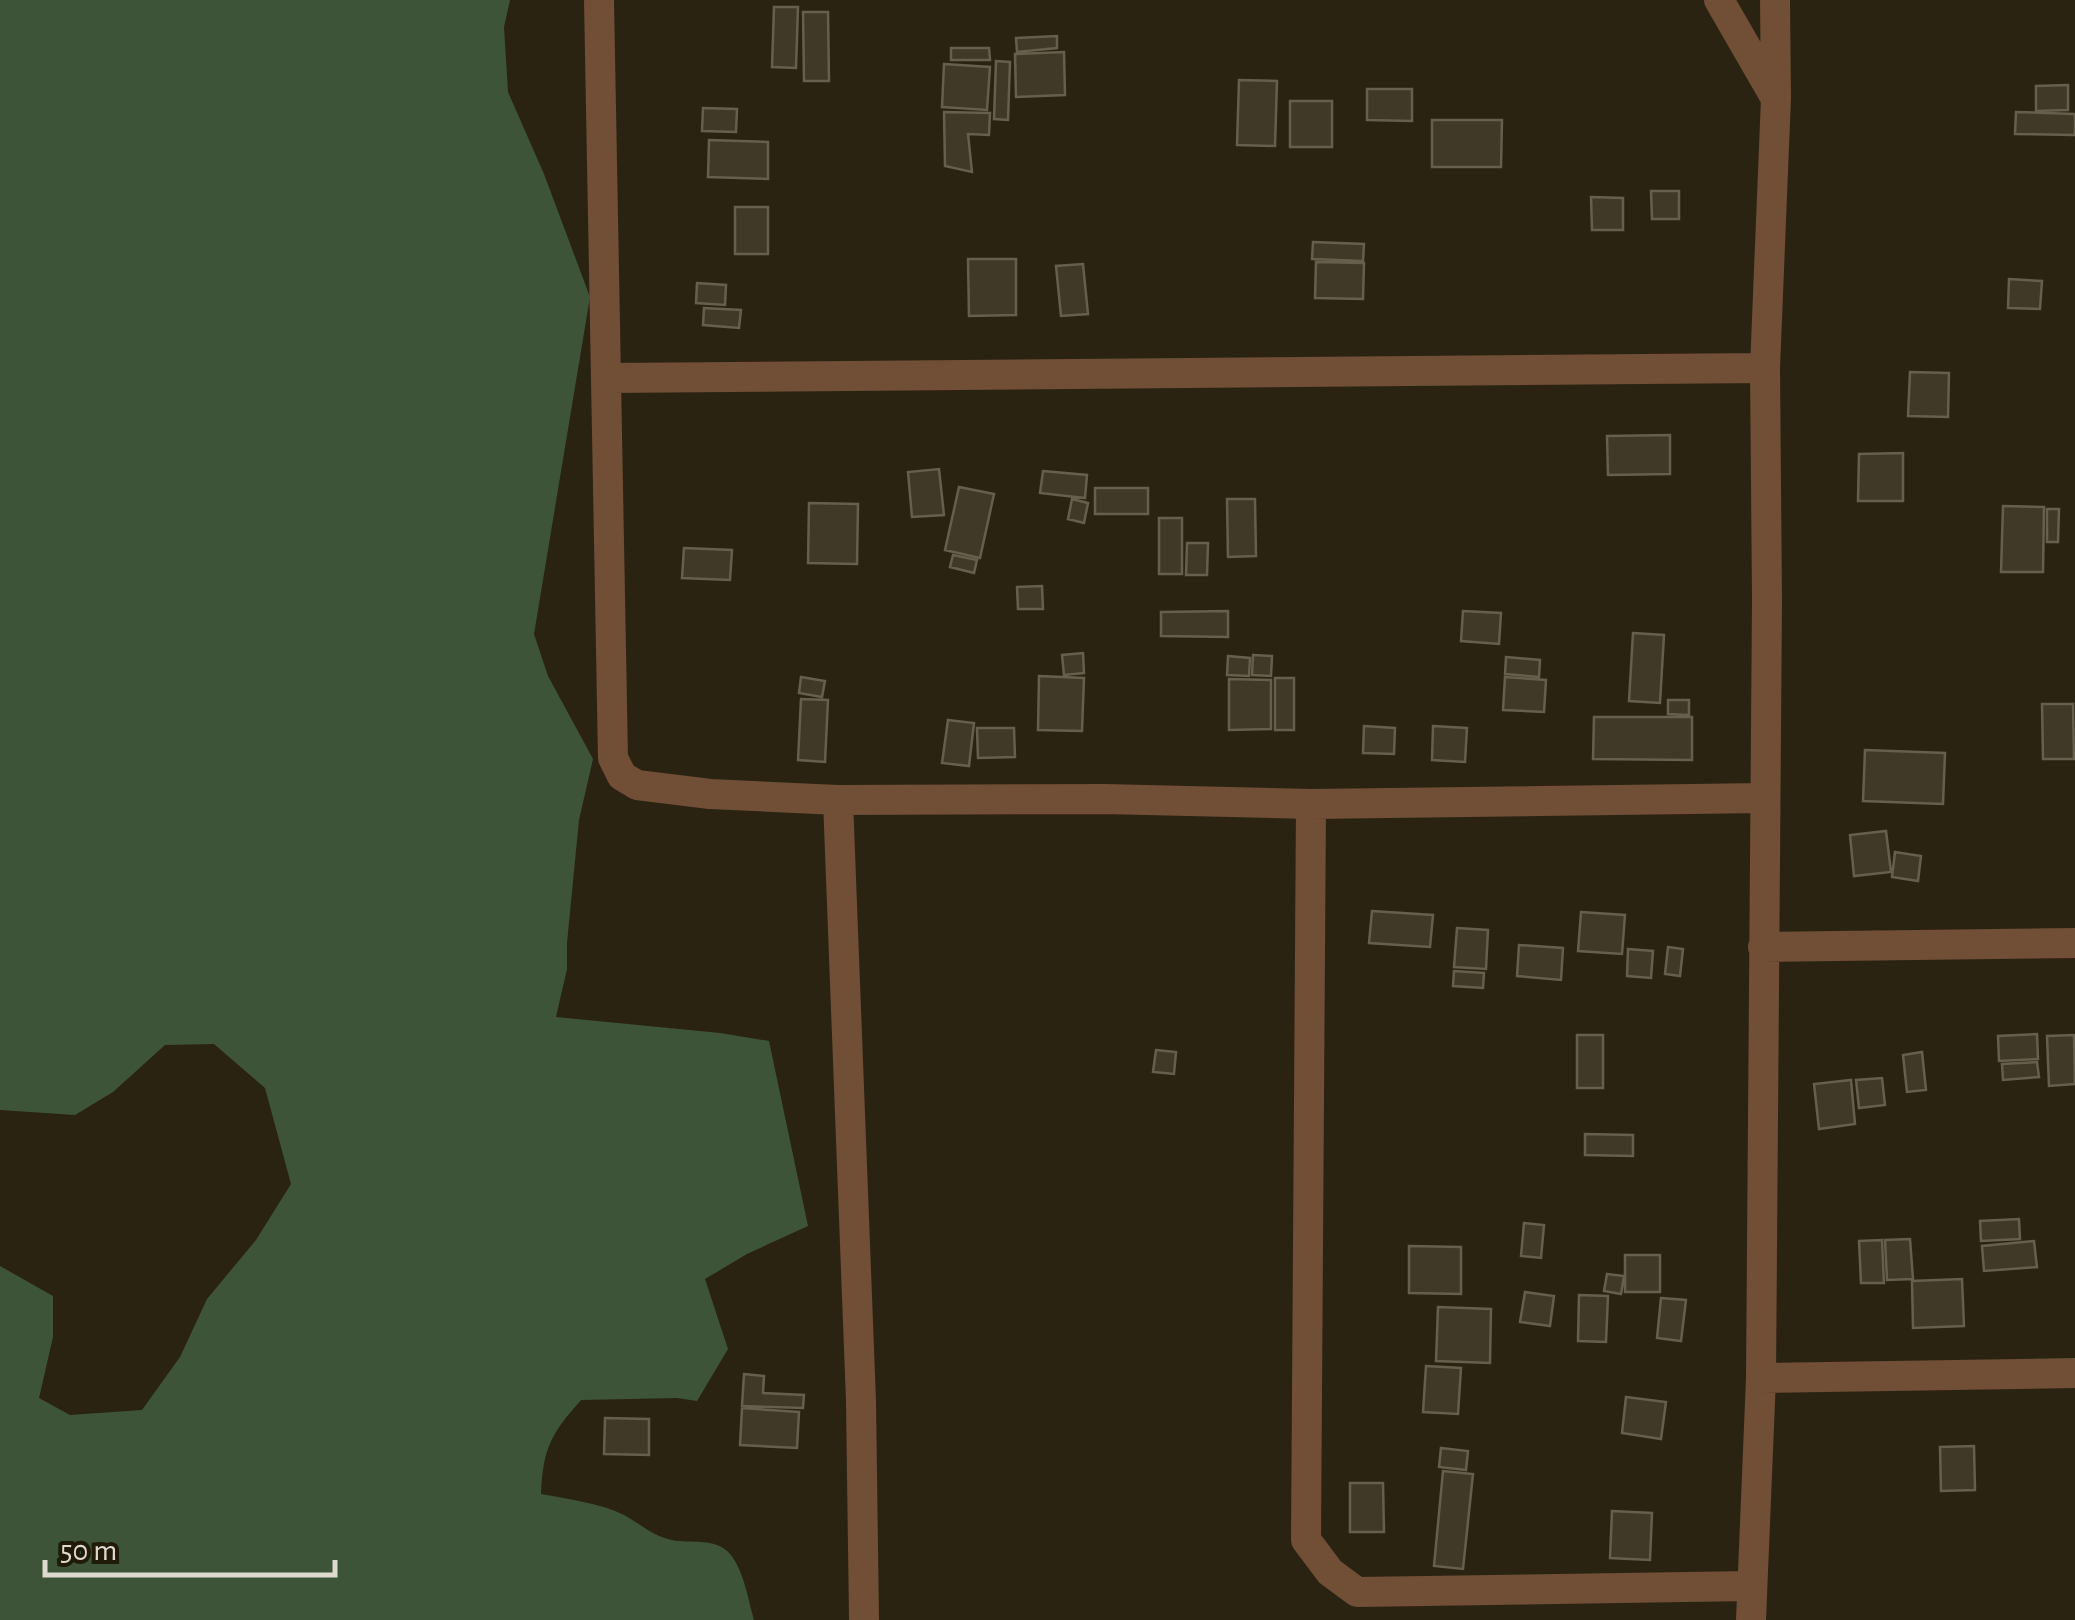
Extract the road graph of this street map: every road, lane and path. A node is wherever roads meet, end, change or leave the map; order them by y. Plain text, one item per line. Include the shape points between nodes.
1 (599, 0) edge
2 (1719, 0) edge
3 (1775, 0) edge
4 (1776, 98) junction
5 (1765, 368) junction
6 (608, 378) junction
7 (1764, 798) junction
8 (838, 800) junction
9 (1311, 804) junction
10 (2075, 942) edge
11 (1763, 947) junction
12 (2075, 1373) edge
13 (1761, 1378) junction
14 (1751, 1586) junction
15 (864, 1620) edge
16 (1751, 1620) edge

1 - 6 street
2 - 4 street
3 - 4 street
4 - 5 street
5 - 6 street
5 - 7 street
6 - 8 street via 613,758 622,776 636,786
7 - 9 street
7 - 11 street
8 - 9 street
8 - 15 street
9 - 14 street via 1306,1540 1330,1572 1357,1592
10 - 11 street
11 - 13 street
12 - 13 street
13 - 14 street
14 - 16 street

